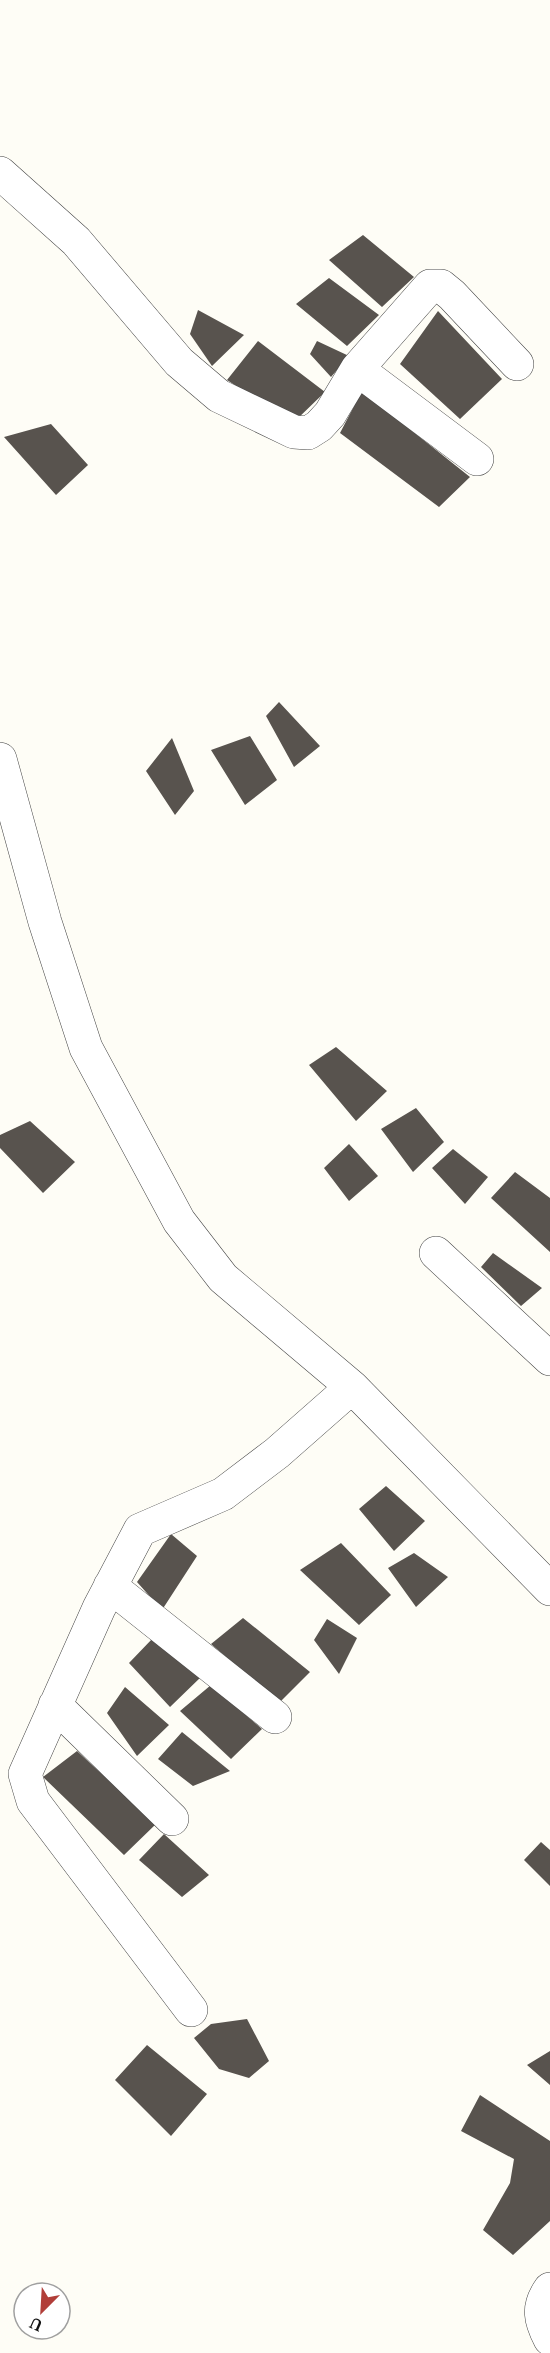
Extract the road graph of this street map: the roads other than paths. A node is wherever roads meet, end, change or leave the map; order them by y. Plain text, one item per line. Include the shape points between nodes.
1 (0, 173) edge
2 (517, 364) dead end
3 (357, 369) junction
4 (477, 459) dead end
5 (0, 759) edge
6 (436, 1253) dead end
7 (550, 1359) edge
8 (352, 1387) junction
9 (110, 1586) junction
10 (550, 1589) edge
11 (55, 1705) junction
12 (275, 1717) dead end
13 (172, 1819) dead end
14 (191, 2010) dead end
15 (550, 2289) edge
16 (550, 2339) edge

1 - 3 street via 76,242 179,362 219,396 294,432 308,433 330,414
2 - 3 street via 452,295 441,286 430,286
3 - 4 street
5 - 8 street via 42,911 86,1048 179,1221 223,1278
6 - 7 street
8 - 9 street via 223,1494 140,1530
8 - 10 street
9 - 11 street
9 - 12 street
11 - 13 street
11 - 14 street via 25,1774 27,1789
15 - 16 street via 540,2307

